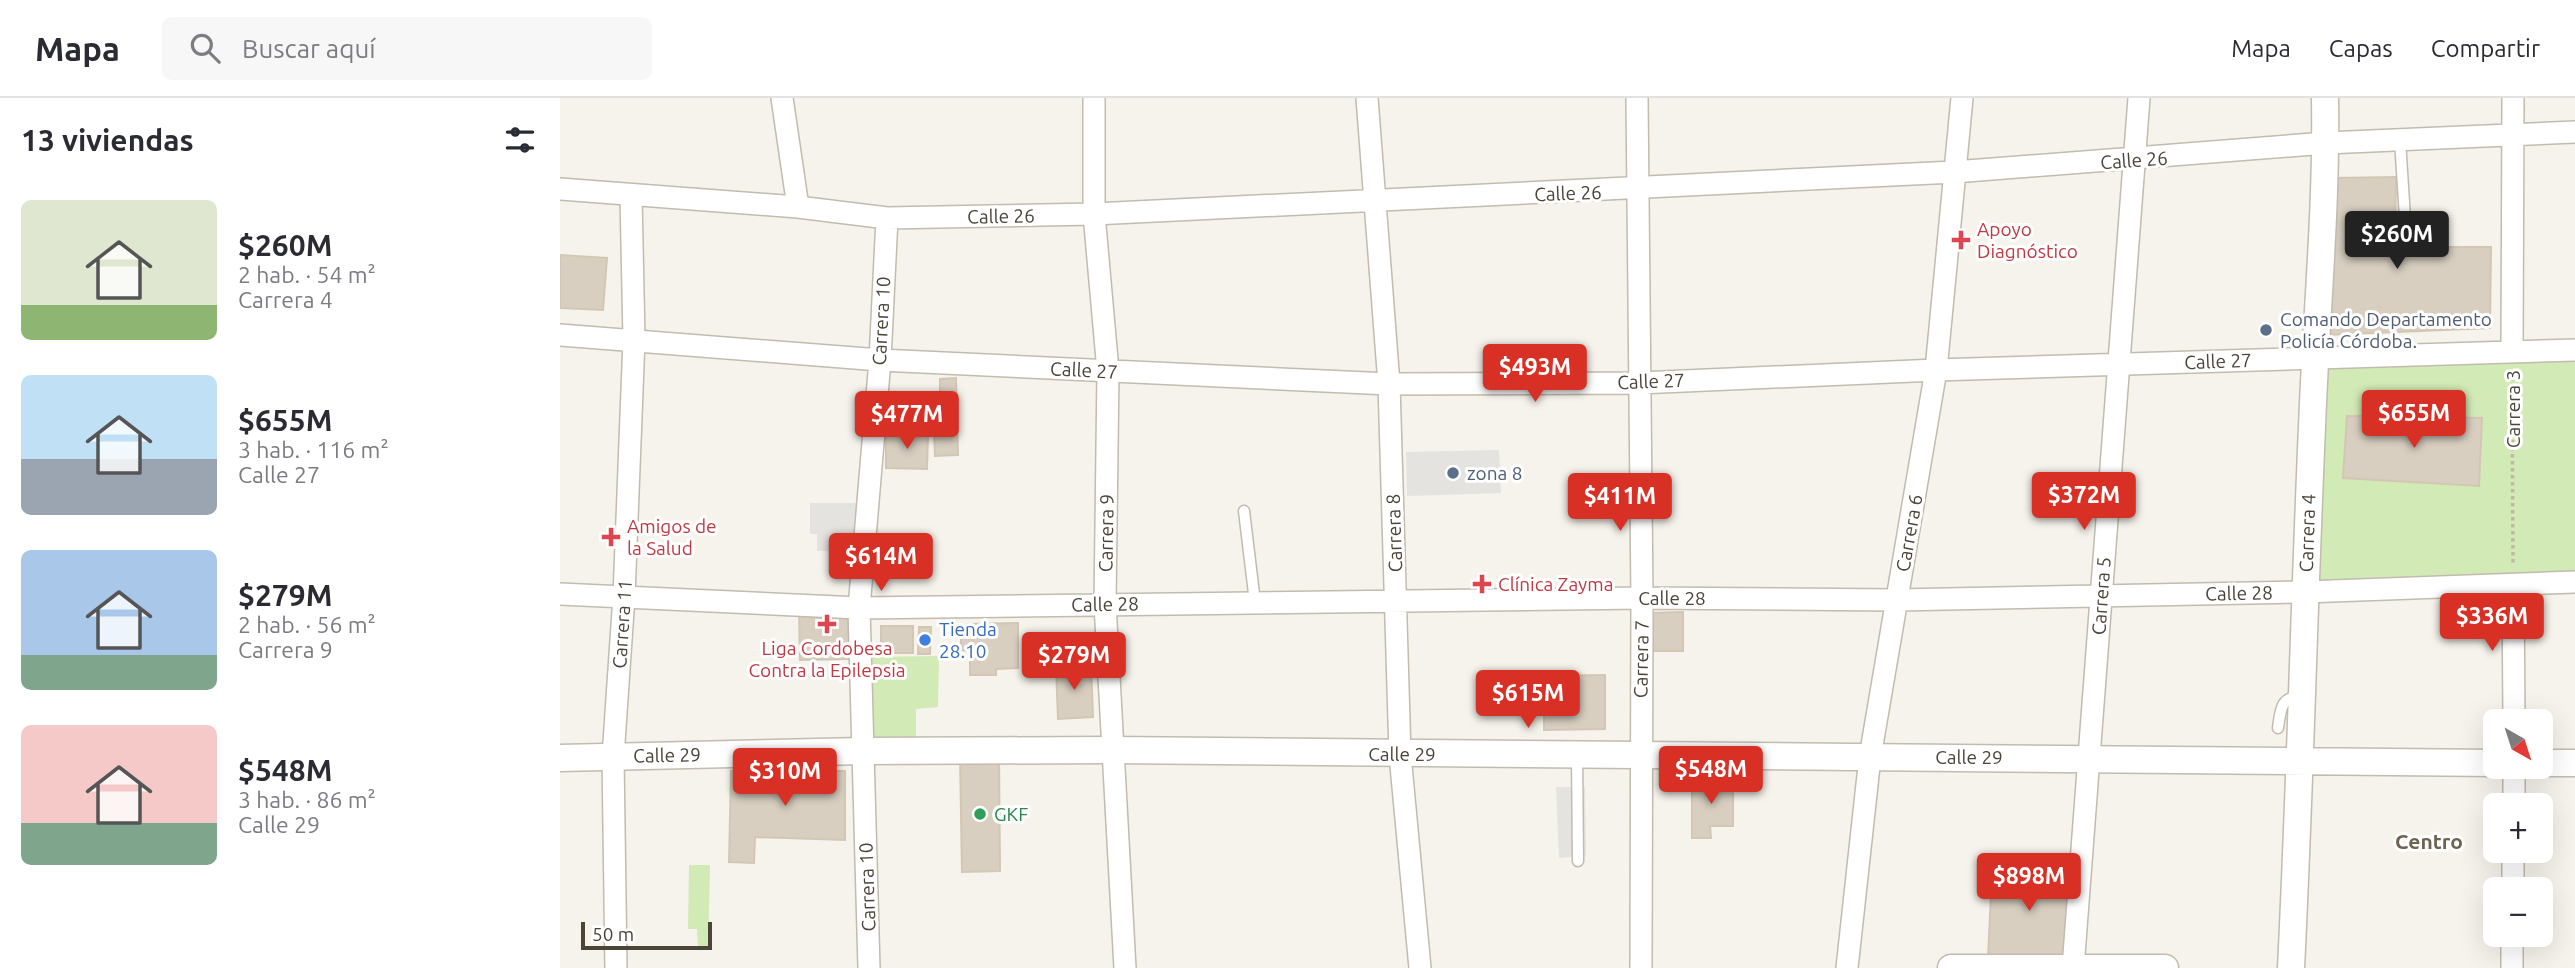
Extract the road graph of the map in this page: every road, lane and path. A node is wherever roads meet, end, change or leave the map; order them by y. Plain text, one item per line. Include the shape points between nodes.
1 (782, 98) edge
2 (1094, 98) edge
3 (1367, 98) edge
4 (1637, 98) edge
5 (1962, 98) edge
6 (2139, 98) edge
7 (2325, 98) edge
8 (2513, 98) edge
9 (2575, 132) edge
10 (2512, 135) junction
11 (2400, 140) junction
12 (2326, 143) junction
13 (2135, 160) junction
14 (1954, 172) junction
15 (560, 190) edge
16 (1638, 190) junction
17 (631, 196) junction
18 (1377, 201) junction
19 (799, 207) junction
20 (1094, 214) junction
21 (887, 218) junction
22 (2405, 218) dead end
23 (560, 335) edge
24 (634, 339) junction
25 (2512, 350) junction
26 (2575, 350) edge
27 (2314, 357) junction
28 (880, 360) junction
29 (2116, 365) junction
30 (1936, 370) junction
31 (1108, 371) junction
32 (1639, 383) junction
33 (1389, 384) junction
34 (1244, 511) dead end
35 (2575, 582) edge
36 (2513, 585) junction
37 (2305, 592) junction
38 (560, 594) edge
39 (624, 596) junction
40 (2101, 596) junction
41 (1642, 598) junction
42 (1897, 600) junction
43 (1255, 602) junction
44 (1396, 602) junction
45 (1105, 604) junction
46 (859, 608) junction
47 (2305, 695) junction
48 (2514, 709) edge
49 (2278, 728) dead end
50 (1111, 750) junction
51 (862, 751) junction
52 (1640, 753) junction
53 (1577, 754) junction
54 (1400, 755) junction
55 (613, 757) junction
56 (1870, 757) junction
57 (2090, 757) junction
58 (560, 758) edge
59 (2302, 762) junction
60 (2483, 763) edge
61 (2553, 763) edge
62 (2575, 763) edge
63 (1578, 861) dead end
64 (2512, 947) edge
65 (616, 968) edge
66 (869, 968) edge
67 (1125, 968) edge
68 (1420, 968) edge
69 (1642, 968) edge
70 (1847, 968) edge
71 (1951, 968) edge
72 (2073, 968) edge
73 (2165, 968) edge
74 (2291, 968) edge
75 (2512, 968) edge

1 - 19 street
2 - 20 street, Carrera 9
3 - 18 street, Carrera 8
4 - 16 street, Carrera 7
5 - 14 street, Carrera 6
6 - 13 street, Carrera 5
7 - 12 street, Carrera 4
8 - 10 street, Carrera 3
9 - 10 street, Calle 26
10 - 11 street, Calle 26
10 - 25 street, Carrera 3
11 - 12 street, Calle 26
11 - 22 lane
12 - 13 street, Calle 26
12 - 27 street, Carrera 4
13 - 14 street, Calle 26
13 - 29 street, Carrera 5
14 - 16 street, Calle 26
14 - 30 street, Carrera 6
15 - 17 street, Calle 26
16 - 18 street, Calle 26
16 - 32 street, Carrera 7
17 - 19 street, Calle 26
17 - 24 street, Carrera 11
18 - 20 street, Calle 26
18 - 33 street, Carrera 8
19 - 21 street, Calle 26
20 - 21 street, Calle 26
20 - 31 street, Carrera 9
21 - 28 street, Carrera 10
23 - 24 street, Calle 27
24 - 28 street, Calle 27
24 - 39 street, Carrera 11
25 - 26 street, Calle 27
25 - 27 street, Calle 27
25 - 36 path, Carrera 3
27 - 29 street, Calle 27
27 - 37 street, Carrera 4
28 - 31 street, Calle 27
28 - 46 street, Carrera 10
29 - 30 street, Calle 27
29 - 40 street, Carrera 5
30 - 32 street, Calle 27
30 - 42 street, Carrera 6
31 - 33 street, Calle 27
31 - 45 street, Carrera 9
32 - 33 street, Calle 27
32 - 41 street, Carrera 7
33 - 44 street, Carrera 8
34 - 43 lane
35 - 36 street, Calle 28
36 - 37 street, Calle 28
36 - 48 street
37 - 40 street, Calle 28
37 - 47 street, Carrera 4
38 - 39 street, Calle 28
39 - 46 street, Calle 28
39 - 55 street, Carrera 11
40 - 42 street, Calle 28
40 - 57 street, Carrera 5
41 - 42 street, Calle 28
41 - 44 street, Calle 28
41 - 52 street, Carrera 7
42 - 56 street, Carrera 6
43 - 44 street, Calle 28
43 - 45 street, Calle 28
44 - 54 street, Carrera 8
45 - 46 street, Calle 28
45 - 50 street, Carrera 9
46 - 51 street, Carrera 10
47 - 49 lane via 2281,702
47 - 59 street, Carrera 4
50 - 51 street, Calle 29
50 - 54 street, Calle 29
50 - 67 street, Carrera 9
51 - 55 street, Calle 29
51 - 66 street, Carrera 10
52 - 53 street, Calle 29
52 - 56 street, Calle 29
52 - 69 street, Carrera 7
53 - 54 street, Calle 29
53 - 63 lane
54 - 68 street, Carrera 8
55 - 58 street, Calle 29
55 - 65 street, Carrera 11
56 - 57 street, Calle 29
56 - 70 street, Carrera 6
57 - 59 street, Calle 29
57 - 72 street, Carrera 5
59 - 60 street, Calle 29
59 - 74 street, Carrera 4
61 - 62 street
64 - 75 street
71 - 72 street
72 - 73 street

